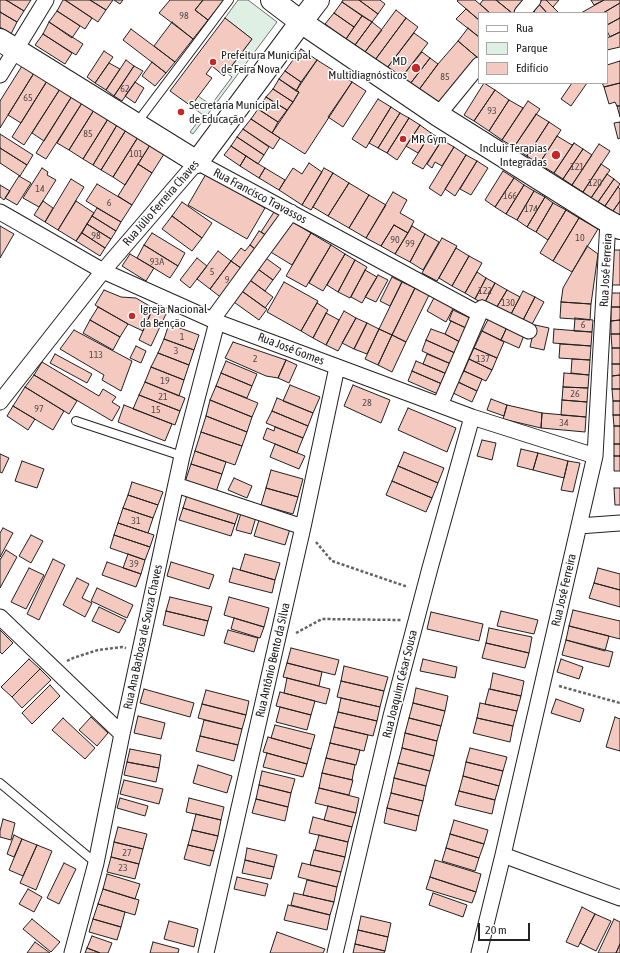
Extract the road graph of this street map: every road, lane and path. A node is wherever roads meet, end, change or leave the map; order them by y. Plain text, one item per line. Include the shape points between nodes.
1 (46, 0) edge
2 (229, 0) edge
3 (272, 0) edge
4 (318, 0) edge
5 (533, 0) edge
6 (523, 12) edge
7 (301, 22) junction
8 (8, 44) edge
9 (478, 66) edge
10 (0, 75) edge
11 (438, 115) junction
12 (136, 124) junction
13 (197, 162) junction
14 (0, 212) edge
15 (291, 212) junction
16 (614, 225) edge
17 (103, 271) junction
18 (482, 308) junction
19 (214, 320) junction
20 (529, 332) dead end
21 (337, 367) junction
22 (0, 402) edge
23 (440, 405) junction
24 (472, 417) junction
25 (76, 421) dead end
26 (182, 456) junction
27 (594, 456) junction
28 (176, 485) junction
29 (620, 523) edge
30 (579, 526) junction
31 (303, 527) junction
32 (424, 592) junction
33 (418, 614) junction
34 (0, 617) edge
35 (276, 643) junction
36 (139, 655) junction
37 (55, 669) junction
38 (543, 682) junction
39 (620, 703) edge
40 (122, 734) junction
41 (0, 783) edge
42 (503, 855) junction
43 (96, 863) junction
44 (620, 898) edge
45 (72, 953) edge
46 (206, 953) edge
47 (335, 953) edge
48 (479, 953) edge

1 - 8 street
2 - 12 lane
3 - 7 street
4 - 7 street, Rua Júlio Ferreira Chaves
5 - 6 street
7 - 11 street
7 - 13 street, Rua Júlio Ferreira Chaves
8 - 10 street
8 - 12 street, Rua Francisco Travassos
9 - 11 street
11 - 16 street
12 - 13 street, Rua Francisco Travassos
13 - 15 street, Rua Francisco Travassos
13 - 17 street, Rua Júlio Ferreira Chaves
14 - 17 street, Rua José Gomes
15 - 18 street, Rua Francisco Travassos via 476,312
15 - 19 street
16 - 27 street, Rua José Ferreira
17 - 19 street, Rua José Gomes
17 - 22 street, Rua Júlio Ferreira Chaves
18 - 20 street, Rua Francisco Travassos
18 - 23 street
19 - 21 street, Rua José Gomes
19 - 26 street, Rua Ana Barbosa de Souza Chaves
21 - 23 street, Rua José Gomes
21 - 31 street, Rua Antônio Bento da Silva
23 - 24 street, Rua José Gomes
24 - 27 street, Rua José Gomes
24 - 32 street, Rua Joaquim César Sousa
25 - 26 lane
26 - 28 street, Rua Ana Barbosa de Souza Chaves
27 - 30 street, Rua José Ferreira
28 - 31 street
28 - 36 street, Rua Ana Barbosa de Souza Chaves
29 - 30 street
30 - 38 street, Rua José Ferreira
31 - 32 path via 332,561
31 - 35 street, Rua Antônio Bento da Silva
32 - 33 street, Rua Joaquim César Sousa
33 - 35 path via 403,620 322,619
33 - 47 street, Rua Joaquim César Sousa
34 - 37 street
35 - 46 street, Rua Antônio Bento da Silva
36 - 37 path via 122,647 98,650 73,658
36 - 40 street, Rua Ana Barbosa de Souza Chaves
37 - 40 street
38 - 39 path
38 - 42 street, Rua José Ferreira
40 - 43 street, Rua Ana Barbosa de Souza Chaves
41 - 43 lane
42 - 44 street
42 - 48 street, Rua José Ferreira
43 - 45 street, Rua Ana Barbosa de Souza Chaves

